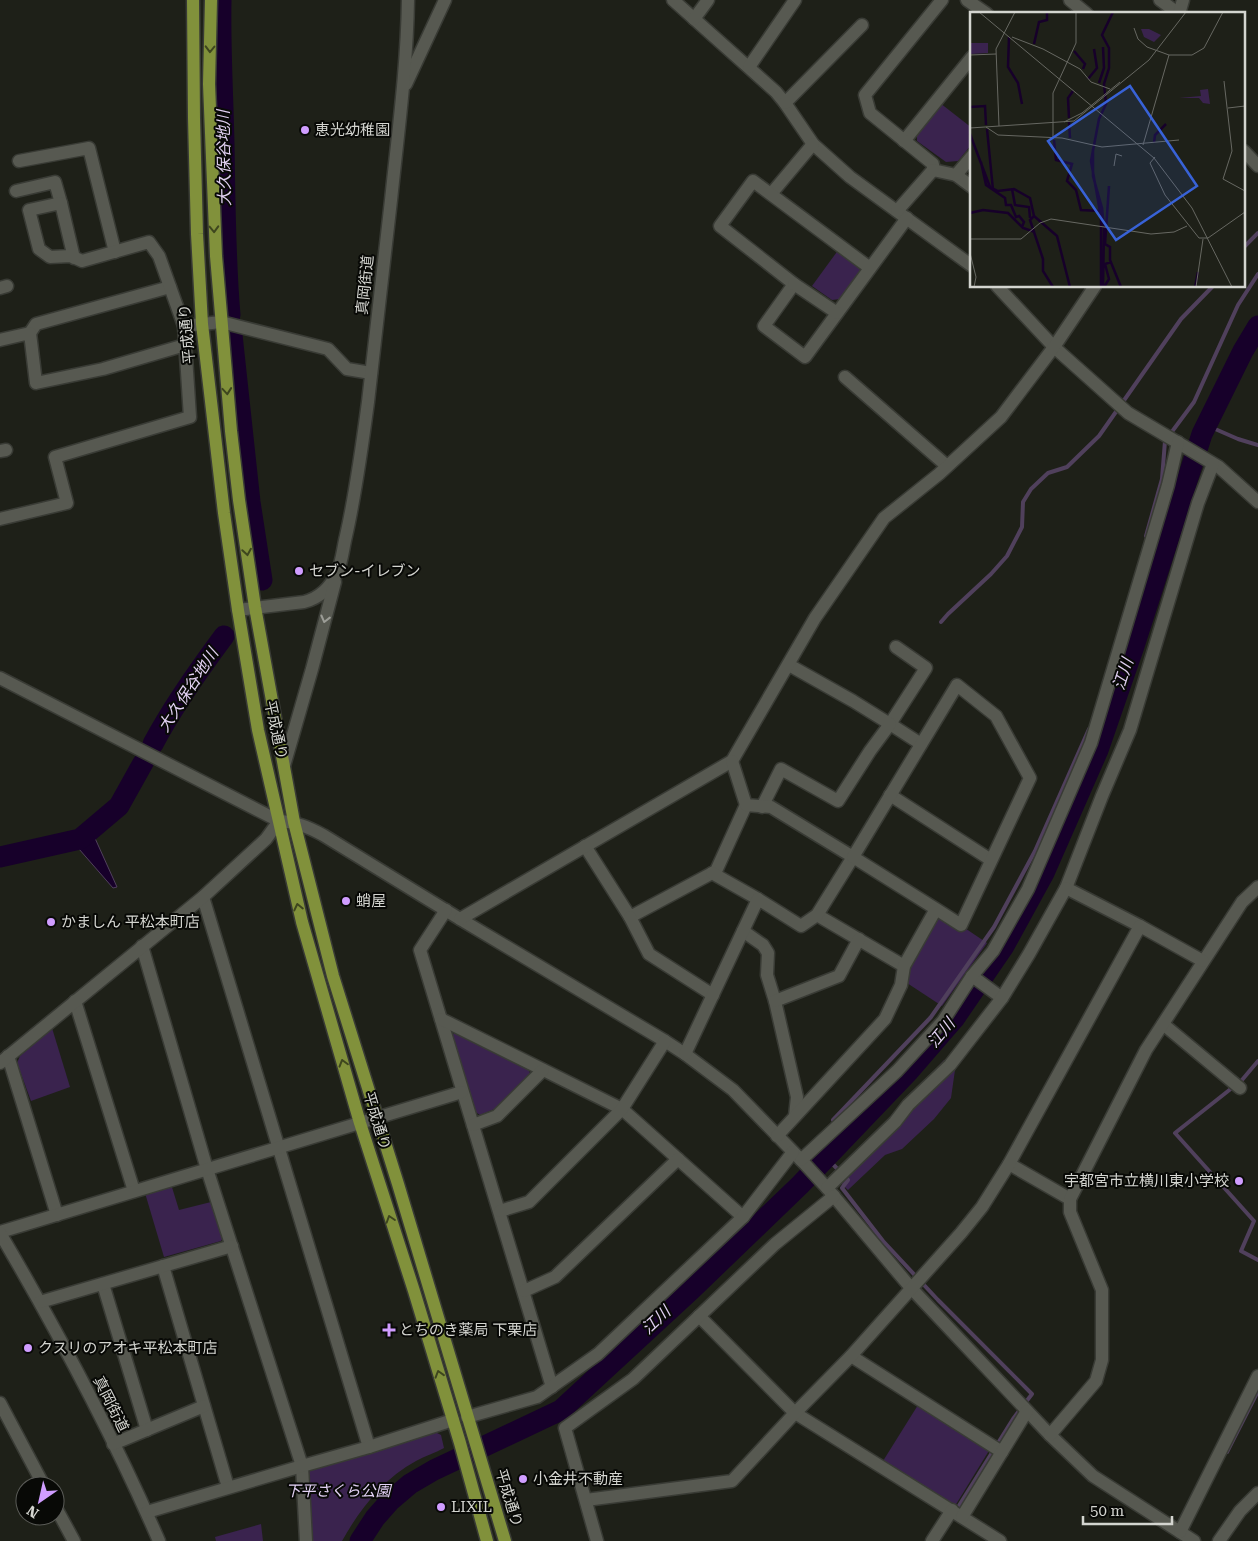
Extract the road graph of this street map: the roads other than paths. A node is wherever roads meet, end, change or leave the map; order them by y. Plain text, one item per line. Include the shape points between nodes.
1 (193, 0) edge
2 (211, 0) edge
3 (408, 0) edge
4 (445, 0) edge
5 (673, 0) edge
6 (708, 0) edge
7 (795, 0) edge
8 (942, 0) edge
9 (967, 0) edge
10 (1070, 0) edge
11 (1160, 0) edge
12 (984, 12) edge
13 (1085, 12) edge
14 (1176, 12) edge
15 (694, 18) junction
16 (862, 25) dead end
17 (970, 58) edge
18 (748, 67) junction
19 (402, 90) junction
20 (786, 103) junction
21 (904, 141) junction
22 (813, 144) junction
23 (1246, 153) edge
24 (970, 158) edge
25 (19, 161) dead end
26 (1258, 166) edge
27 (933, 170) junction
28 (956, 175) junction
29 (970, 186) edge
30 (16, 191) dead end
31 (771, 194) junction
32 (61, 203) junction
33 (902, 215) junction
34 (115, 252) junction
35 (74, 258) junction
36 (970, 265) edge
37 (870, 268) junction
38 (794, 284) junction
39 (170, 287) junction
40 (999, 288) edge
41 (1094, 288) edge
42 (837, 313) junction
43 (221, 322) junction
44 (202, 324) junction
45 (184, 326) junction
46 (30, 333) junction
47 (0, 340) edge
48 (185, 344) junction
49 (1054, 347) junction
50 (371, 373) junction
51 (845, 377) dead end
52 (1179, 443) junction
53 (1214, 464) junction
54 (947, 466) junction
55 (1258, 502) edge
56 (0, 519) edge
57 (338, 572) junction
58 (255, 608) junction
59 (238, 610) junction
60 (896, 647) dead end
61 (789, 665) junction
62 (0, 678) edge
63 (890, 724) junction
64 (921, 744) junction
65 (732, 761) junction
66 (284, 766) junction
67 (890, 796) junction
68 (746, 805) junction
69 (762, 806) junction
70 (279, 820) junction
71 (294, 822) junction
72 (585, 846) junction
73 (853, 857) junction
74 (991, 860) junction
75 (712, 873) junction
76 (1258, 887) edge
77 (1066, 888) junction
78 (203, 897) junction
79 (758, 899) junction
80 (936, 908) junction
81 (446, 910) junction
82 (818, 915) junction
83 (630, 917) junction
84 (460, 919) junction
85 (1140, 926) junction
86 (743, 931) junction
87 (859, 940) junction
88 (142, 946) junction
89 (1203, 961) junction
90 (904, 966) junction
91 (972, 976) junction
92 (713, 994) junction
93 (1002, 998) junction
94 (75, 1001) junction
95 (775, 1002) junction
96 (441, 1019) junction
97 (1163, 1024) junction
98 (665, 1041) junction
99 (685, 1054) junction
100 (4, 1059) edge
101 (542, 1070) junction
102 (1240, 1088) dead end
103 (462, 1092) junction
104 (622, 1109) junction
105 (796, 1116) junction
106 (376, 1117) junction
107 (360, 1123) junction
108 (473, 1125) junction
109 (777, 1136) junction
110 (278, 1147) junction
111 (800, 1158) junction
112 (678, 1159) junction
113 (1009, 1164) junction
114 (207, 1168) junction
115 (829, 1190) junction
116 (134, 1191) junction
117 (1070, 1199) junction
118 (500, 1211) junction
119 (57, 1215) junction
120 (743, 1217) junction
121 (0, 1232) edge
122 (232, 1246) junction
123 (163, 1266) junction
124 (103, 1284) junction
125 (911, 1288) junction
126 (524, 1291) junction
127 (40, 1302) junction
128 (699, 1316) junction
129 (851, 1356) junction
130 (1258, 1376) edge
131 (552, 1387) junction
132 (0, 1403) edge
133 (204, 1406) junction
134 (1027, 1411) junction
135 (795, 1413) junction
136 (467, 1417) junction
137 (453, 1420) junction
138 (147, 1430) junction
139 (1050, 1435) junction
140 (113, 1444) junction
141 (369, 1447) junction
142 (1002, 1452) junction
143 (302, 1466) junction
144 (39, 1476) edge
145 (228, 1488) junction
146 (1258, 1493) edge
147 (586, 1500) junction
148 (146, 1512) junction
149 (957, 1513) junction
150 (65, 1524) edge
151 (1185, 1538) edge
152 (74, 1541) edge
153 (159, 1541) edge
154 (306, 1541) edge
155 (487, 1541) edge
156 (505, 1541) edge
157 (597, 1541) edge
158 (932, 1541) edge
159 (1000, 1541) edge
160 (1219, 1541) edge

1 - 44 main road, 平成通り
2 -> 43 main road, 平成通り via 209,84
3 - 19 street, 真岡街道
4 - 19 street
5 - 15 street
6 - 15 street
7 - 18 street
8 - 21 street via 865,95 870,113
9 - 12 street
10 - 13 street
11 - 14 street
15 - 18 street
16 - 20 street
17 - 21 street
18 - 20 street
19 - 50 street, 真岡街道
20 - 22 street
21 - 27 street via 933,164
22 - 31 street
22 - 33 street via 850,177
23 - 26 street
24 - 28 street
25 - 34 street via 89,148
27 - 28 street
27 - 33 street
28 - 29 street
30 - 32 street via 55,182
31 - 37 street
31 - 38 street via 753,181 720,226
32 - 35 street
32 - 35 street via 29,210 39,249 50,256
33 - 36 street
33 - 37 street
34 - 35 street via 82,261
34 - 39 street via 149,242 160,256
37 - 42 street
38 - 42 street
38 - 42 street via 764,326 805,357
39 - 45 street
39 - 46 street via 36,324
40 - 49 street
41 - 49 street
43 - 44 street
43 - 50 street via 328,349 347,369
43 -> 58 main road, 平成通り via 239,500
44 - 45 street
44 - 59 main road, 平成通り
45 - 48 street
46 - 47 street
46 - 48 street via 36,383 103,369
48 - 56 street via 190,417 55,457 67,503
49 - 52 street via 1128,413
49 - 54 street via 1001,417
50 - 57 street, 真岡街道 via 352,508
51 - 54 street
52 - 53 street
52 - 91 street via 1091,743 1028,889 993,951
53 - 55 street
53 - 77 street via 1198,503 1130,730
54 - 61 street via 884,518 816,618
57 - 58 street, 真岡街道 via 329,586 313,600
57 -> 66 street, 真岡街道
58 - 59 street, 真岡街道
58 - 66 main road, 平成通り
59 - 70 main road, 平成通り via 258,730
60 - 63 street via 926,668
61 - 63 street
61 - 65 street
62 - 70 street
63 - 64 street
63 - 69 street via 838,801 781,769
64 - 67 street
64 - 74 street via 957,685 996,716 1030,778
65 - 68 street
65 - 72 street
66 - 71 main road, 平成通り
67 - 73 street
67 - 74 street
68 - 69 street
68 - 75 street via 716,871
69 - 73 street via 771,807
70 - 71 street
70 - 78 street via 266,839
107 -> 70 main road, 平成通り via 302,922
71 - 81 street via 310,827
71 - 106 main road, 平成通り via 333,976
72 - 83 street
72 - 84 street
73 - 80 street
73 - 82 street
74 - 80 street via 960,925
75 - 79 street
75 - 83 street
76 - 89 street via 1242,902
77 - 85 street
77 - 93 street
78 - 88 street
78 - 110 street
79 - 82 street via 801,926
79 - 86 street
80 - 90 street
81 - 84 street
81 - 96 street via 420,950
82 - 87 street
83 - 92 street via 648,954
84 - 98 street
85 - 89 street
85 - 113 street
86 - 92 street
86 - 95 street via 763,945 768,953 767,975
87 - 90 street
87 - 95 street via 839,976
88 - 94 street
88 - 114 street
89 - 97 street
90 - 105 street via 901,985 885,1020
91 - 93 street
91 - 111 street via 943,1022 897,1071
92 - 99 street
93 - 115 street via 950,1065
94 - 100 street
94 - 116 street
95 - 105 street via 797,1097
96 - 101 street
96 - 103 street
97 - 102 street
97 - 117 street via 1146,1050
98 - 99 street
98 - 104 street
99 - 109 street via 732,1090
100 - 119 street
101 - 104 street
101 - 108 street via 497,1116
103 - 106 street
103 - 108 street
104 - 112 street
104 - 118 street via 529,1202
105 - 109 street
106 - 107 street
106 - 136 main road, 平成通り
107 - 110 street
137 -> 107 main road, 平成通り
108 - 118 street
109 - 111 street
110 - 114 street
110 - 141 street
111 - 115 street
111 - 120 street
112 - 120 street
112 - 126 street via 555,1277
113 - 117 street
113 - 125 street via 962,1233
114 - 116 street
114 - 122 street
115 - 125 street
115 - 128 street
116 - 119 street
117 - 139 street via 1070,1212 1102,1290 1102,1360 1096,1381
118 - 126 street
119 - 121 street
120 - 131 street via 598,1354
121 - 127 street, 真岡街道
122 - 123 street
122 - 143 street
123 - 124 street
123 - 133 street
124 - 127 street
124 - 138 street
125 - 129 street
125 - 134 street
126 - 131 street
127 - 140 street, 真岡街道
128 - 135 street
128 - 147 street via 633,1379 565,1428
129 - 135 street
129 - 142 street
130 - 151 street
131 - 136 street via 537,1397
132 - 144 street
133 - 138 street
133 - 145 street
134 - 139 street
134 - 142 street
135 - 147 street via 732,1481
135 - 149 street
136 - 156 main road, 平成通り
137 - 141 street
137 - 155 main road, 平成通り
138 - 140 street
139 - 151 street via 1093,1476
140 - 148 street, 真岡街道
141 - 143 street
142 - 149 street
143 - 145 street
143 - 154 street
145 - 148 street
146 - 160 street via 1240,1510
147 - 157 street
148 - 153 street, 真岡街道
149 - 158 street
149 - 159 street
150 - 152 street

